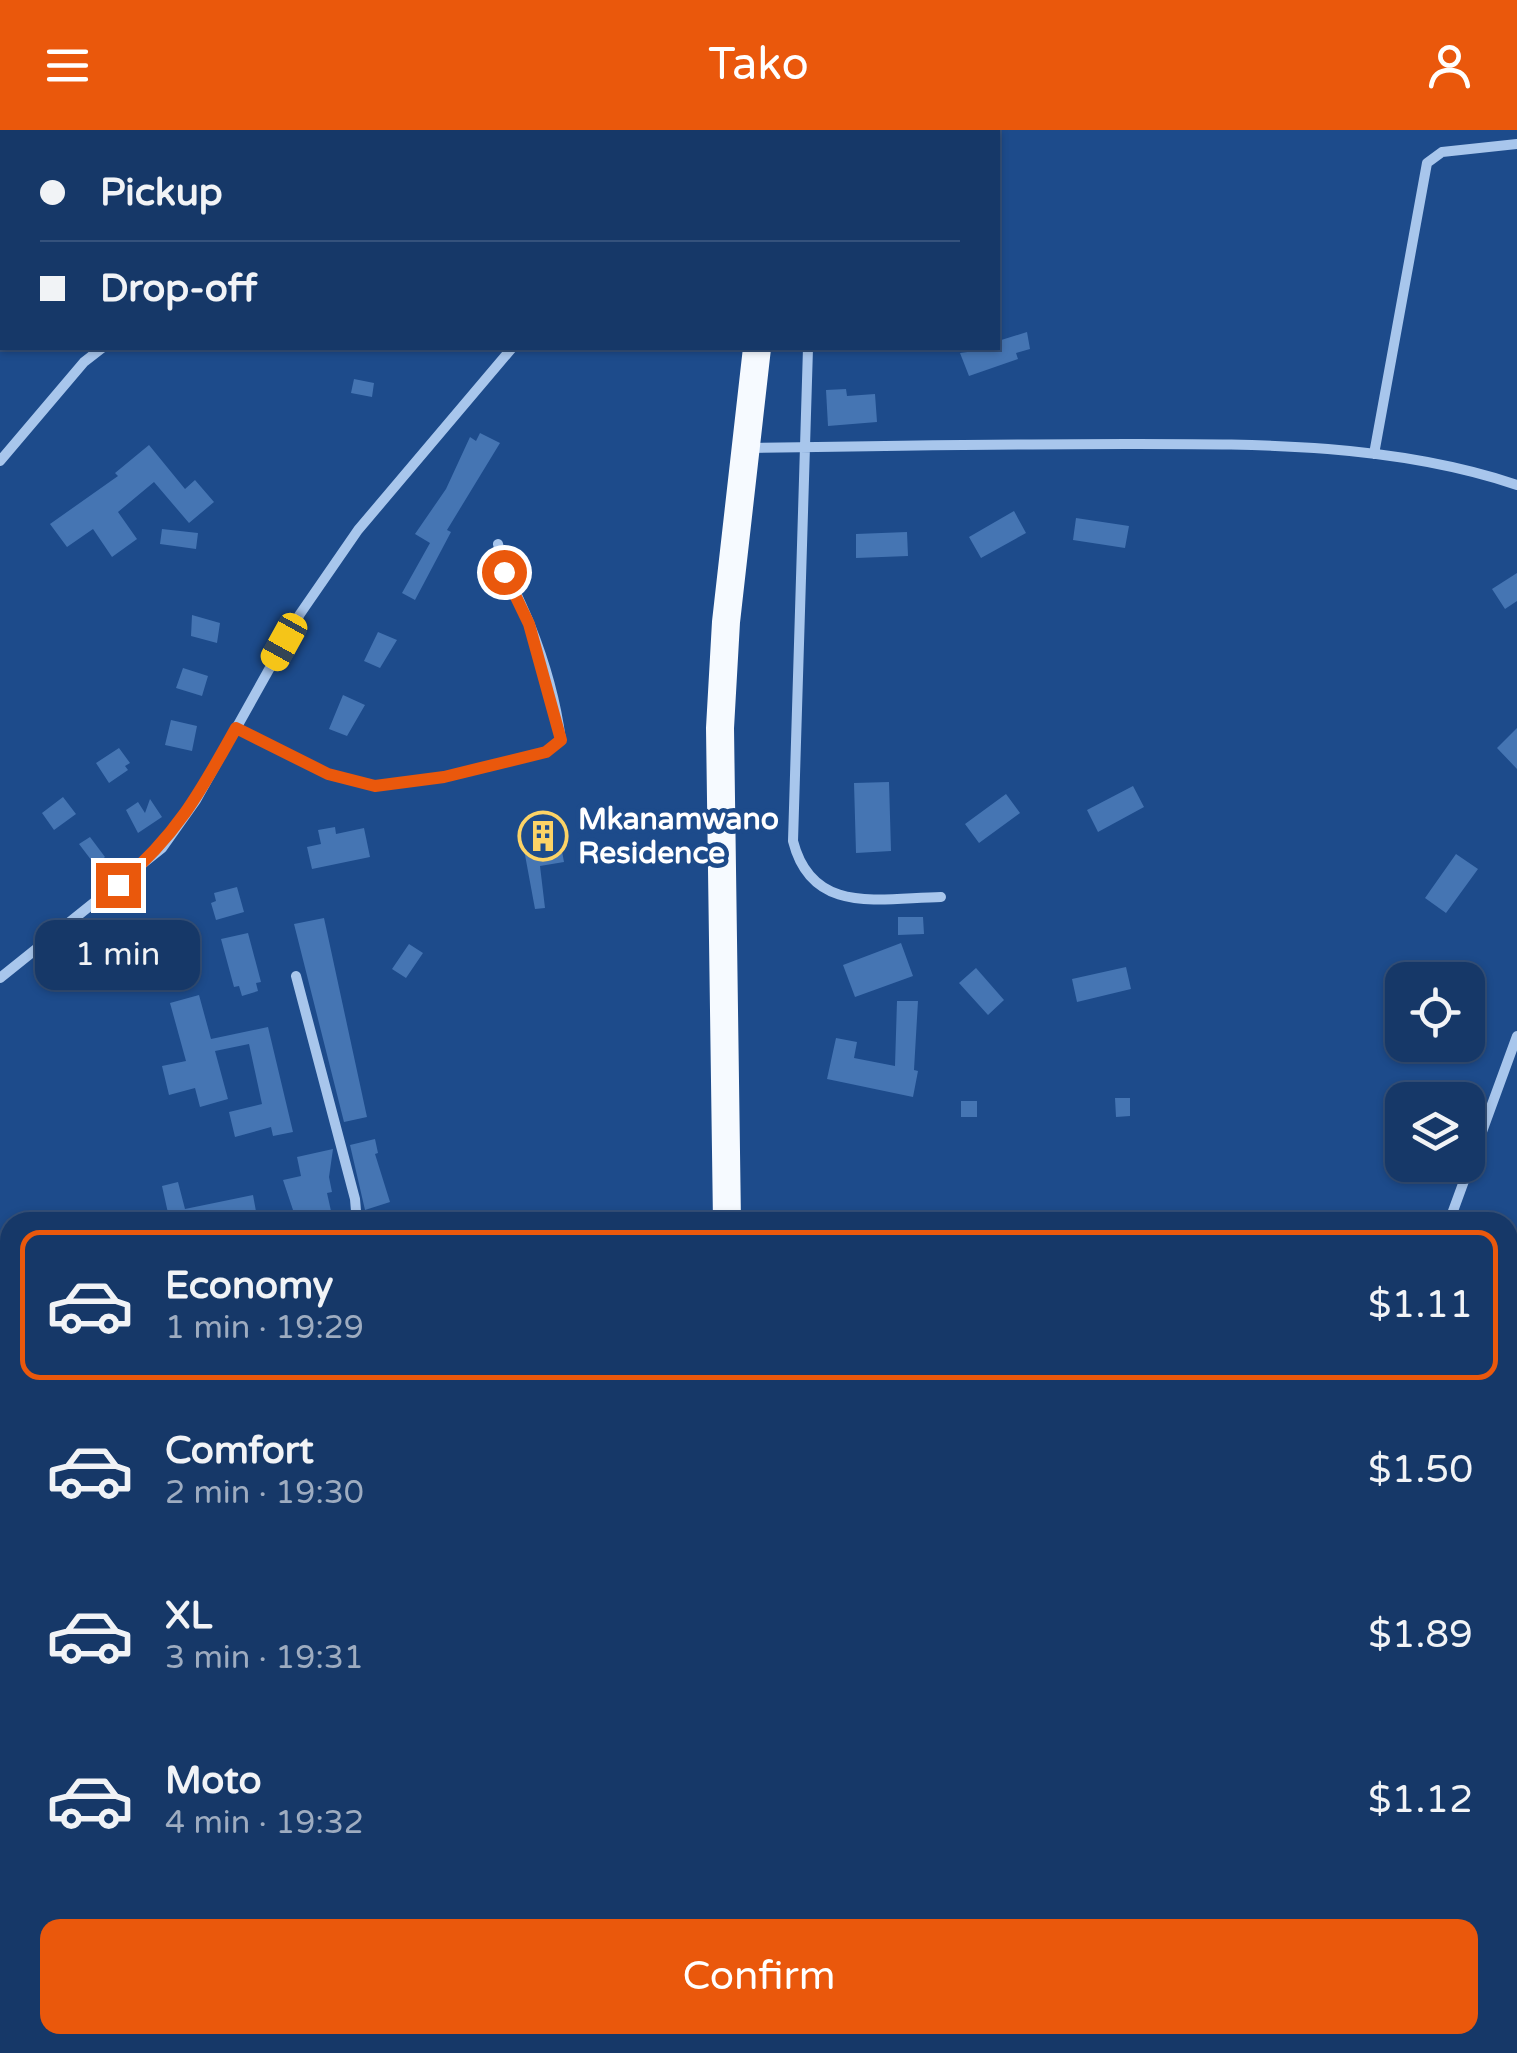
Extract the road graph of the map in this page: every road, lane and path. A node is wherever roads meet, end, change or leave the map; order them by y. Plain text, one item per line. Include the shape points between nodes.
1 (1517, 144) edge
2 (99, 350) edge
3 (510, 350) edge
4 (757, 350) edge
5 (808, 350) edge
6 (808, 447) junction
7 (745, 448) junction
8 (1374, 454) junction
9 (0, 462) edge
10 (1517, 485) edge
11 (498, 544) dead end
12 (236, 728) junction
13 (941, 897) dead end
14 (296, 976) dead end
15 (0, 978) edge
16 (1517, 1036) edge
17 (355, 1212) edge
18 (727, 1212) edge
19 (1453, 1212) edge

1 - 8 street via 1442,152 1427,163
2 - 9 street
3 - 12 street via 358,530 300,614
4 - 7 highway
5 - 6 street
6 - 7 street
6 - 8 street via 1192,444
6 - 13 street via 798,629 798,859 810,880 847,898
7 - 18 highway via 720,728
8 - 10 street
11 - 12 street via 556,713 561,740 546,752 375,786 328,774
12 - 15 street via 162,848
14 - 17 street
16 - 19 street

